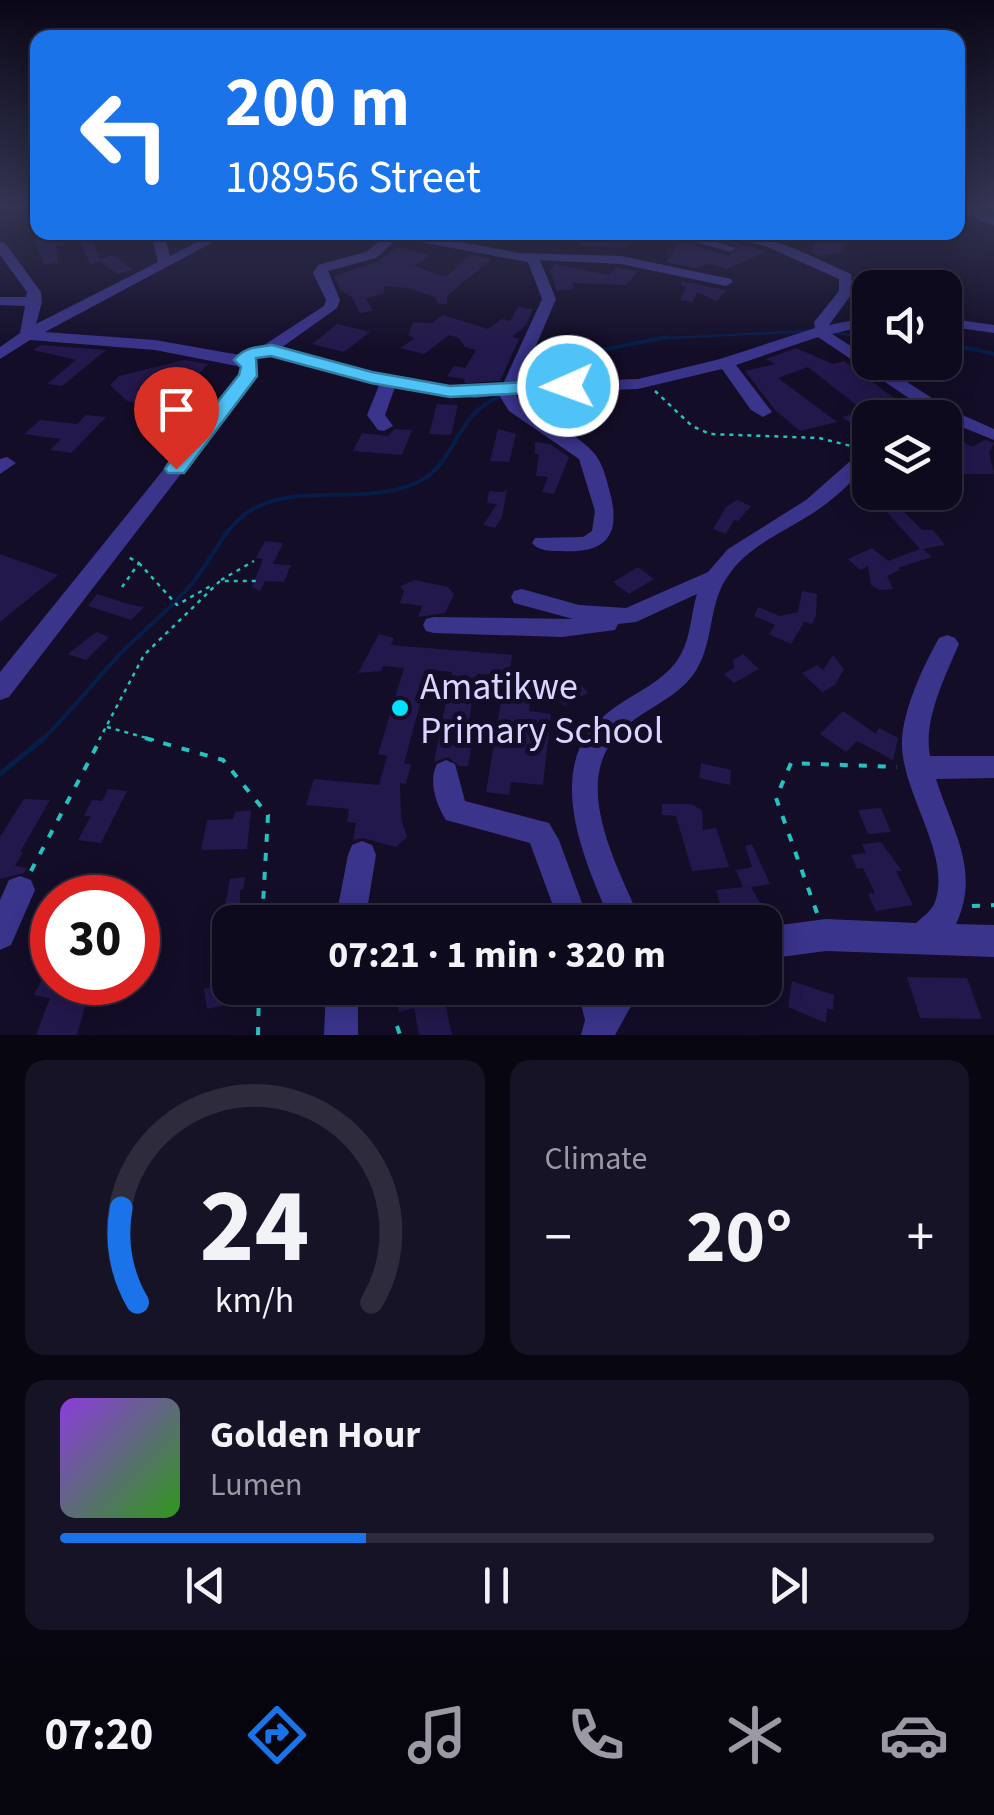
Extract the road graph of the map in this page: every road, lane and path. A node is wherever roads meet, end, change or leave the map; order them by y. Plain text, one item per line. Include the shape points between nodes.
1 (6, 253) edge
2 (162, 253) edge
3 (185, 253) edge
4 (373, 253) edge
5 (519, 253) edge
6 (795, 253) edge
7 (524, 254) junction
8 (164, 264) junction
9 (726, 282) dead end
10 (0, 301) edge
11 (35, 302) junction
12 (962, 324) edge
13 (852, 325) edge
14 (994, 329) edge
15 (821, 331) junction
16 (27, 335) junction
17 (266, 351) junction
18 (0, 354) edge
19 (243, 360) junction
20 (725, 363) junction
21 (389, 381) junction
22 (649, 382) junction
23 (506, 389) junction
24 (916, 400) edge
25 (763, 412) dead end
26 (962, 424) edge
27 (384, 426) dead end
28 (994, 435) edge
29 (852, 448) edge
30 (852, 471) edge
31 (542, 543) dead end
32 (114, 548) junction
33 (254, 561) dead end
34 (139, 564) junction
35 (716, 577) junction
36 (220, 581) junction
37 (258, 581) dead end
38 (122, 587) dead end
39 (522, 597) dead end
40 (628, 616) junction
41 (434, 625) dead end
42 (947, 644) dead end
43 (1, 687) edge
44 (106, 727) junction
45 (994, 767) edge
46 (919, 768) junction
47 (446, 772) dead end
48 (362, 855) dead end
49 (20, 890) joint
50 (263, 905) edge
51 (353, 905) edge
52 (568, 905) edge
53 (620, 905) edge
54 (980, 906) edge
55 (0, 934) edge
56 (826, 936) junction
57 (920, 940) junction
58 (782, 941) edge
59 (994, 941) edge
60 (259, 1005) edge
61 (342, 1005) edge
62 (614, 1005) edge
63 (397, 1026) dead end
64 (600, 1028) edge
65 (258, 1035) edge
66 (341, 1035) edge
67 (400, 1035) edge

1 - 11 street via 32,287
2 - 8 street
3 - 8 street
4 - 17 street via 323,268 330,308
5 - 7 street
6 - 15 street via 846,277 846,292
7 - 9 street via 638,262
7 - 23 street via 536,265 548,300
8 - 16 street
10 - 11 street
11 - 16 street
12 - 14 street
13 - 15 street
15 - 20 street
15 - 24 street
16 - 18 street
16 - 19 street via 155,344
17 - 19 street
17 - 21 street
19 - 32 street via 248,376
20 - 22 street
20 - 25 street
21 - 23 street via 450,392
21 - 27 street via 376,415
22 - 23 street
22 - 29 path via 692,426 710,434 819,438
23 - 31 street via 515,407 592,462 606,512 597,541
26 - 28 street
30 - 35 street
32 - 34 path
32 - 43 street
33 - 36 path
34 - 36 path via 177,605
34 - 38 path
35 - 40 street
35 - 53 street via 696,648 682,672 612,723 590,750 587,810
36 - 37 path
36 - 44 path via 144,655
39 - 40 street via 579,613
40 - 41 street via 562,629
42 - 46 street via 918,718
44 - 49 path
44 - 50 path via 223,760 268,816
45 - 46 street
46 - 54 street
46 - 56 path via 790,762 776,798
47 - 52 street via 456,810 539,832
48 - 51 street
49 - 55 street
54 - 57 street
56 - 57 street
56 - 58 street
57 - 59 street
60 - 65 path
61 - 66 street
62 - 64 street
63 - 67 path

